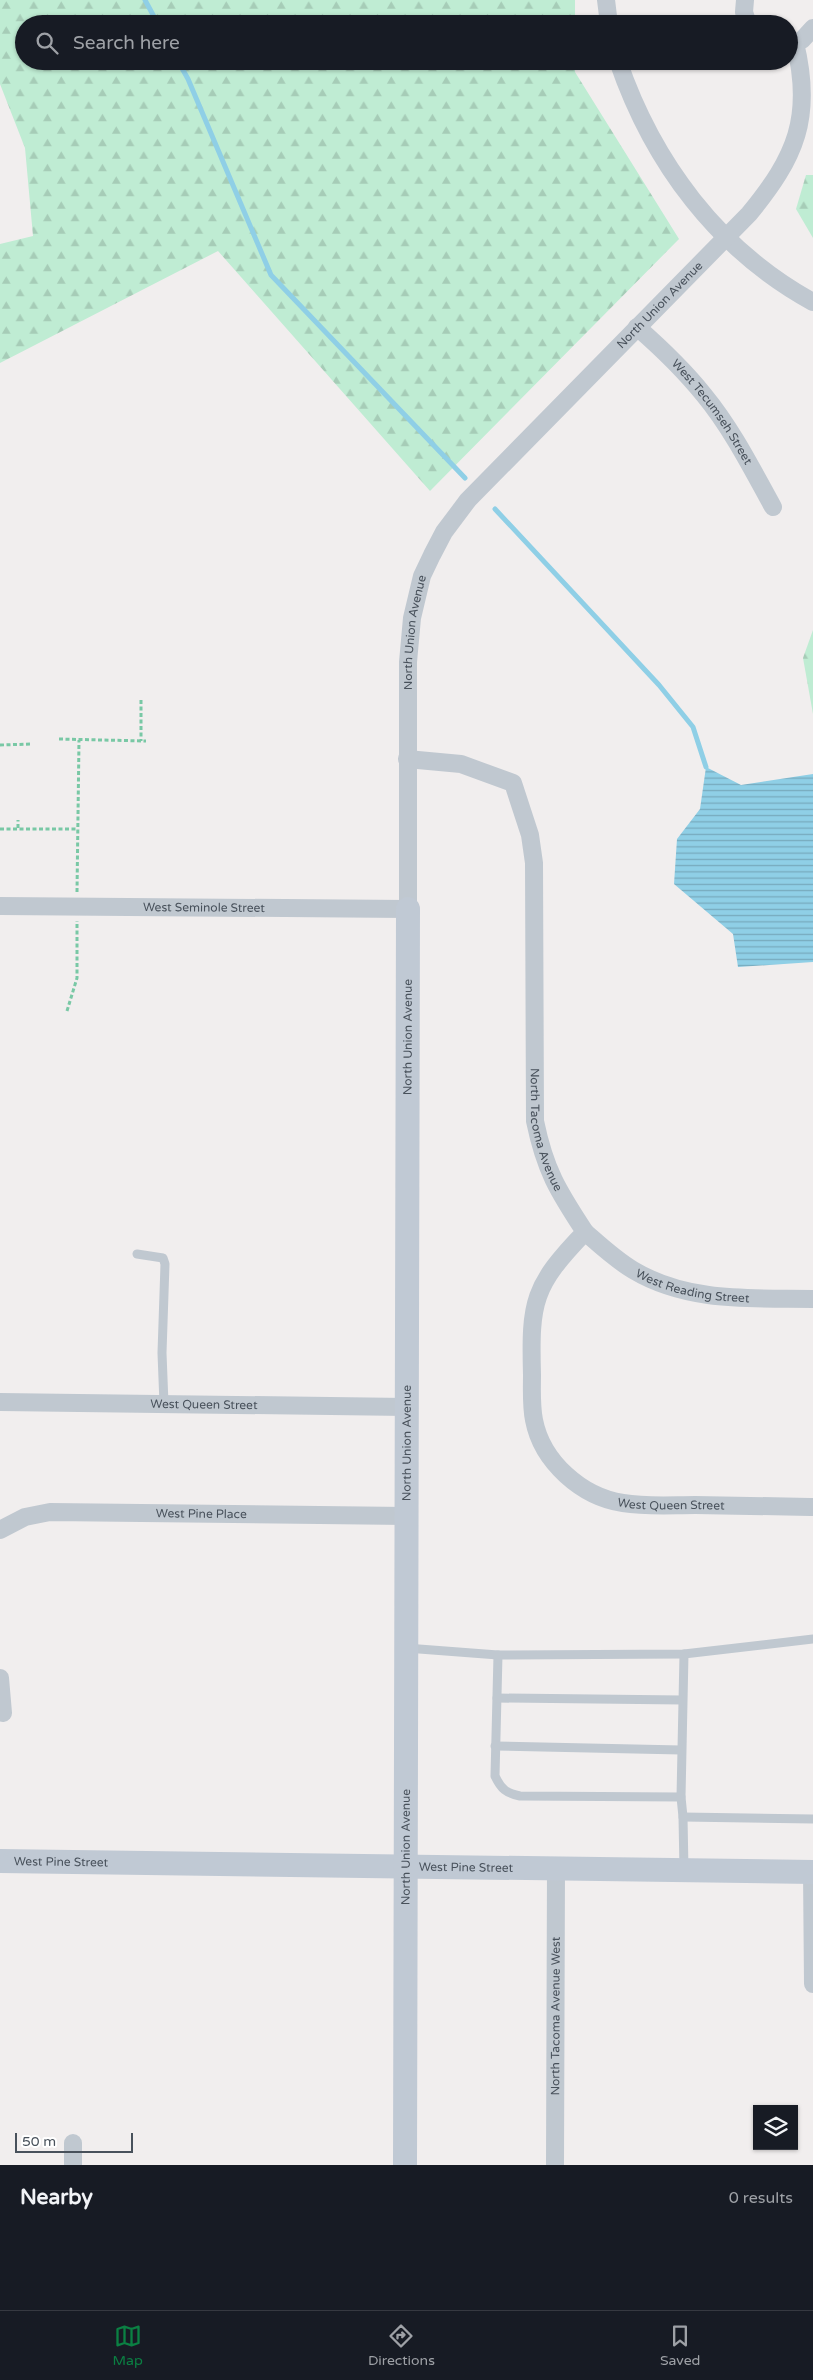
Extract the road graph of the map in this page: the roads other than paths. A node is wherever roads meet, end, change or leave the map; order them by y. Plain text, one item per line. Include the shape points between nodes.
1 (606, 0) edge
2 (745, 0) edge
3 (608, 15) edge
4 (745, 15) edge
5 (813, 28) edge
6 (798, 40) edge
7 (798, 60) edge
8 (621, 70) edge
9 (725, 237) junction
10 (813, 302) edge
11 (637, 327) junction
12 (773, 507) dead end
13 (407, 759) junction
14 (0, 906) edge
15 (408, 908) junction
16 (585, 1232) junction
17 (137, 1254) dead end
18 (813, 1299) edge
19 (0, 1402) edge
20 (164, 1404) junction
21 (407, 1407) junction
22 (813, 1507) edge
23 (407, 1516) junction
24 (0, 1530) edge
25 (813, 1639) edge
26 (406, 1648) junction
27 (498, 1654) junction
28 (684, 1654) junction
29 (0, 1678) edge
30 (497, 1698) junction
31 (682, 1700) junction
32 (2, 1713) dead end
33 (496, 1746) junction
34 (681, 1750) junction
35 (681, 1797) junction
36 (683, 1817) junction
37 (813, 1819) edge
38 (0, 1861) edge
39 (404, 1866) junction
40 (556, 1868) junction
41 (684, 1870) junction
42 (813, 1872) edge
43 (813, 1984) edge
44 (73, 2143) dead end
45 (73, 2165) edge
46 (405, 2165) edge
47 (555, 2165) edge

1 - 3 street
2 - 4 street
5 - 6 street
7 - 9 street, North Union Avenue via 805,93 796,140 768,191
8 - 9 street via 637,111 668,167
9 - 10 street via 747,258
9 - 11 street, North Union Avenue
11 - 12 street, West Tecumseh Street via 705,396 747,459
11 - 13 street, North Union Avenue via 490,476 456,516 436,547 422,576 412,618
13 - 15 street, North Union Avenue
13 - 16 street, North Tacoma Avenue via 461,764 513,783 528,828 534,863 535,1121 551,1177
14 - 15 street, West Seminole Street
15 - 21 street, North Union Avenue
16 - 18 street, West Reading Street via 633,1270 682,1290 723,1298
16 - 22 street, West Queen Street via 547,1277 532,1317 533,1413 537,1431 561,1470 592,1493 614,1501 642,1505
17 - 20 lane via 163,1258 165,1264
19 - 20 street, West Queen Street
20 - 21 street, West Queen Street
21 - 23 street, North Union Avenue
23 - 24 street, West Pine Place via 50,1512 26,1517
23 - 26 street, North Union Avenue
25 - 28 lane
26 - 27 lane
26 - 39 street, North Union Avenue
27 - 28 lane
27 - 30 lane
28 - 31 lane
29 - 32 street
30 - 31 lane
30 - 33 lane
31 - 34 lane
33 - 34 lane
33 - 35 lane via 495,1776 508,1794
34 - 35 lane
35 - 36 lane
36 - 37 lane
36 - 41 lane
38 - 39 street, West Pine Street
39 - 40 street, West Pine Street
39 - 46 street, North Union Avenue
40 - 41 street, West Pine Street
40 - 47 street, North Tacoma Avenue West
41 - 42 street, West Pine Street
42 - 43 street
44 - 45 street

